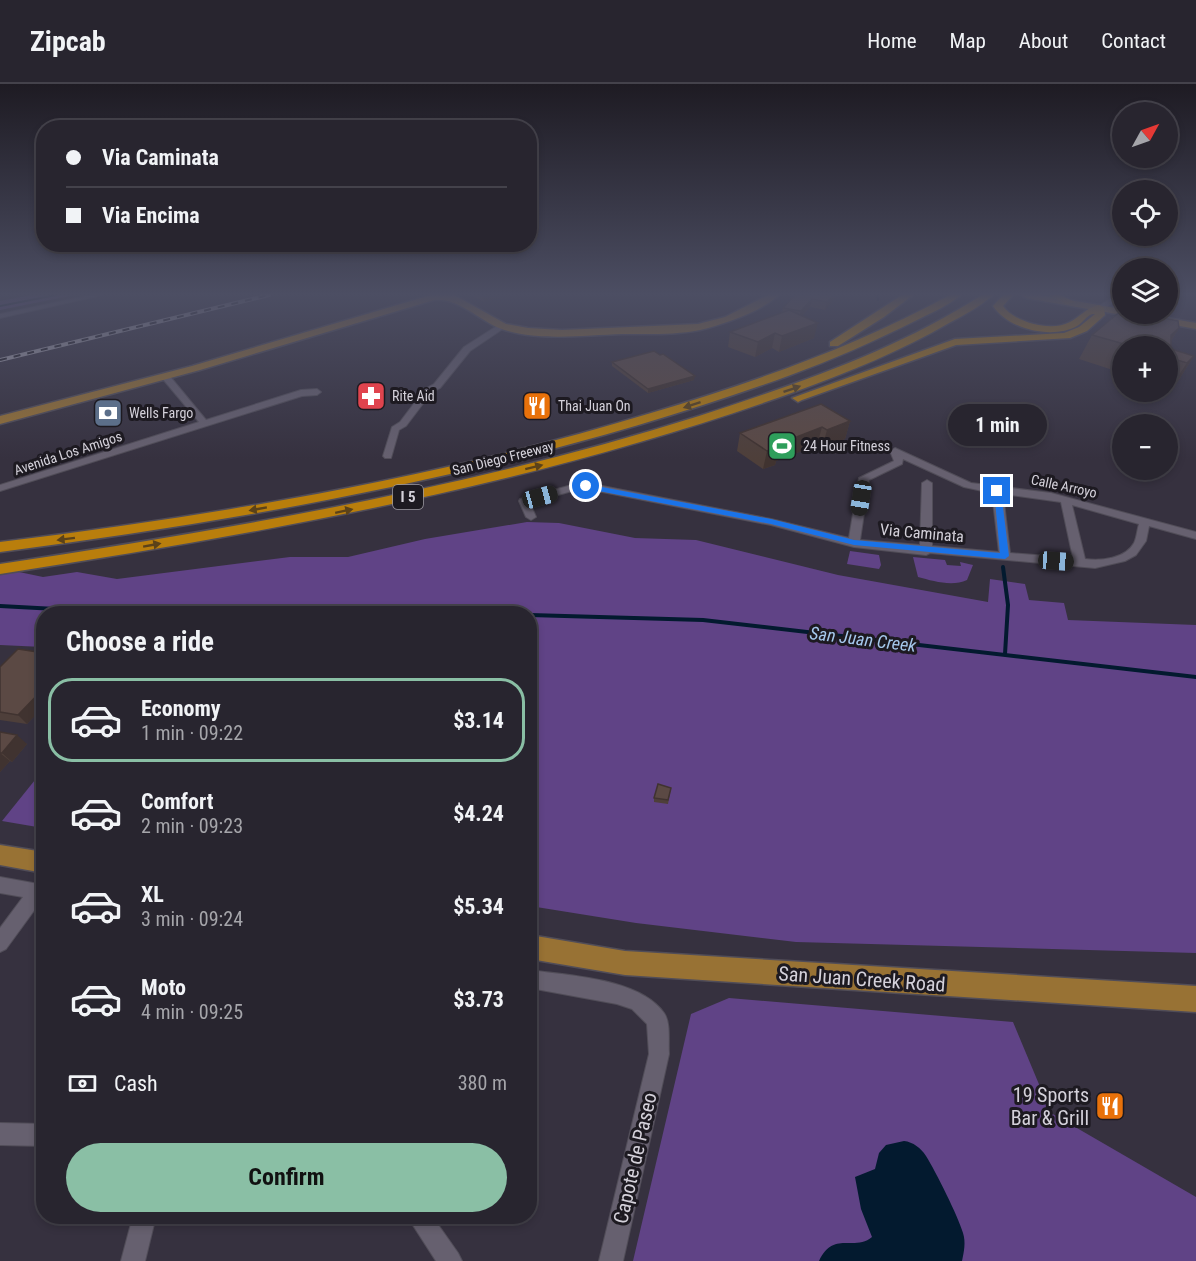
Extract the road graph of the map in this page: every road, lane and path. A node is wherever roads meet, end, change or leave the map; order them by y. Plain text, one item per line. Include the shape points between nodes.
1 (257, 350) edge
2 (460, 350) edge
3 (824, 350) edge
4 (843, 350) edge
5 (885, 350) edge
6 (934, 350) edge
7 (165, 376) junction
8 (748, 387) junction
9 (317, 392) dead end
10 (717, 415) junction
11 (0, 422) edge
12 (205, 424) junction
13 (392, 455) dead end
14 (927, 483) dead end
15 (0, 488) edge
16 (997, 491) junction
17 (1066, 500) junction
18 (531, 517) dead end
19 (1144, 525) junction
20 (1196, 536) edge
21 (854, 543) junction
22 (0, 548) edge
23 (926, 550) junction
24 (1005, 556) junction
25 (1080, 562) junction
26 (0, 569) edge
27 (0, 855) edge
28 (36, 862) edge
29 (0, 885) edge
30 (36, 892) edge
31 (36, 898) edge
32 (0, 943) edge
33 (537, 948) edge
34 (537, 981) edge
35 (1196, 999) edge
36 (0, 1134) edge
37 (36, 1135) edge
38 (143, 1224) edge
39 (424, 1224) edge
40 (133, 1261) edge
41 (450, 1261) edge
42 (611, 1261) edge

1 - 7 main road
2 - 13 street via 403,424 406,429
3 - 8 highway
4 - 8 highway, San Diego Freeway / I 5
10 -> 5 highway, San Diego Freeway / I 5
6 - 10 highway via 750,413
7 - 11 main road
7 - 12 street
8 -> 22 highway, San Diego Freeway / I 5 via 550,447 392,483 144,528
9 - 12 street, Avenida Los Amigos via 301,393
26 -> 10 highway, San Diego Freeway / I 5 via 335,512 457,486 601,450
12 - 15 street, Avenida Los Amigos
14 - 23 street
16 - 17 street, Calle Arroyo via 1036,493
16 - 21 street, Calle Arroyo via 948,478 895,451 899,462 864,478
16 - 24 street
17 - 19 street, Calle Arroyo
17 - 25 street
18 - 21 street, Via Caminata via 524,501 572,488 592,487 771,522
19 - 20 street, Calle Arroyo
19 - 25 street, Via Caminata via 1134,552 1118,560
21 - 23 street, Via Caminata
23 - 24 street, Via Caminata
24 - 25 street, Via Caminata
27 - 28 main road
29 - 30 street
31 - 32 street
33 - 35 main road, San Juan Creek Road via 637,964
34 - 42 street, Capote de Paseo via 638,1001 657,1020 659,1054
36 - 37 street
38 - 40 street
39 - 41 street

